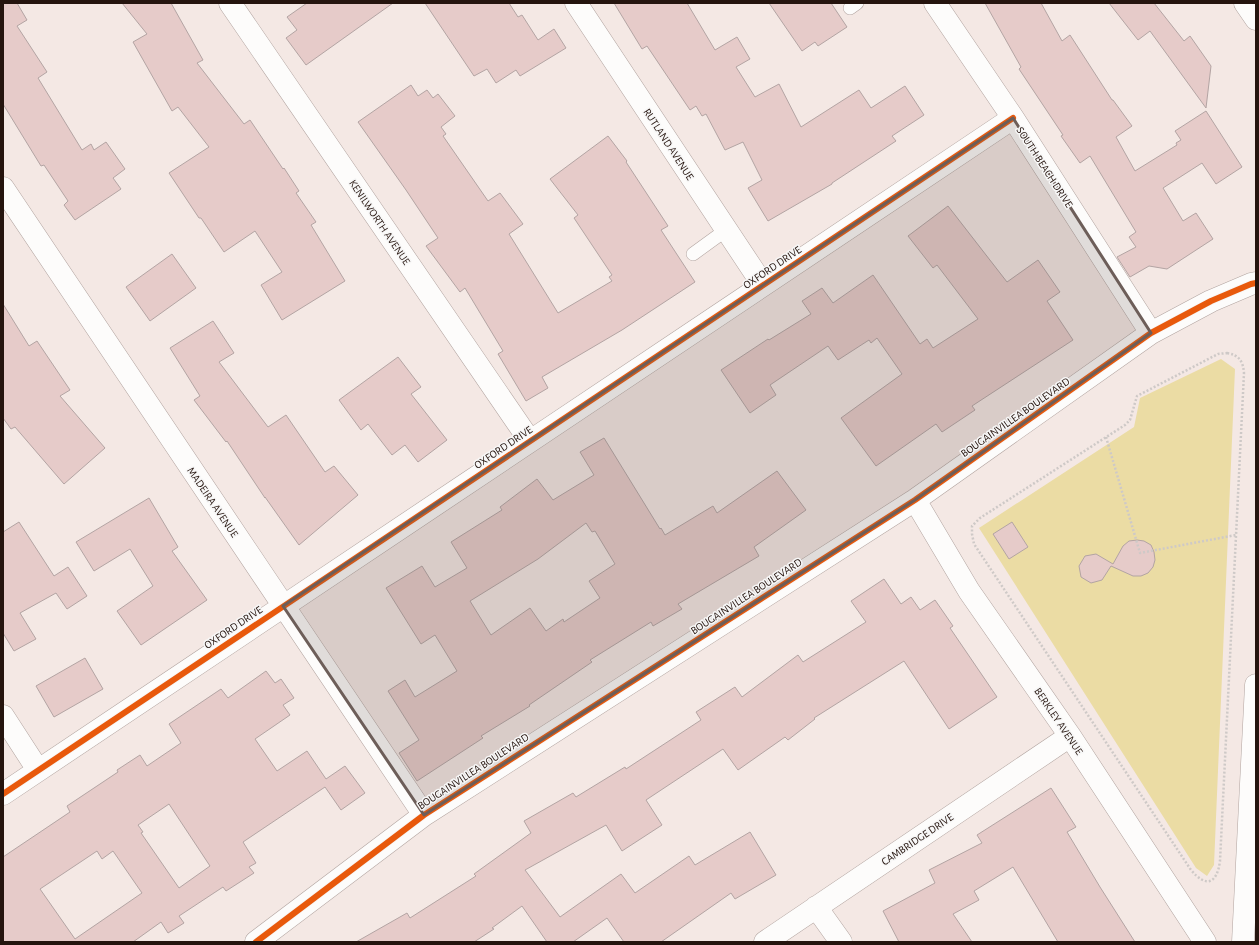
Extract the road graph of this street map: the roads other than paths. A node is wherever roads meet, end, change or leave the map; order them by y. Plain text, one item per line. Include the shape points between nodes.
1 (230, 3) edge
2 (576, 3) edge
3 (935, 3) edge
4 (1245, 3) edge
5 (1256, 19) edge
6 (1013, 118) junction
7 (3, 188) edge
8 (726, 230) junction
9 (694, 254) dead end
10 (1256, 283) edge
11 (763, 285) junction
12 (1151, 333) junction
13 (530, 441) junction
14 (915, 500) junction
15 (283, 606) junction
16 (1256, 685) edge
17 (3, 716) edge
18 (1070, 736) junction
19 (38, 770) junction
20 (3, 794) edge
21 (424, 814) junction
22 (816, 907) junction
23 (256, 942) edge
24 (764, 942) edge
25 (841, 942) edge
26 (1205, 942) edge
27 (1243, 942) edge

1 - 13 street, KENILWORTH AVENUE
2 - 8 street, RUTLAND AVENUE
3 - 6 street, SOUTH BEACH DRIVE
4 - 5 street
6 - 11 street, OXFORD DRIVE
6 - 12 street, SOUTH BEACH DRIVE
7 - 15 street, MADEIRA AVENUE
8 - 9 lane
8 - 11 street, RUTLAND AVENUE
10 - 12 street, BOUGAINVILLEA BOULEVARD via 1210,301
11 - 13 street, OXFORD DRIVE
12 - 14 street, BOUGAINVILLEA BOULEVARD
13 - 15 street, OXFORD DRIVE
14 - 18 street, BERKLEY AVENUE via 969,591
14 - 21 street, BOUGAINVILLEA BOULEVARD
15 - 19 street, OXFORD DRIVE
15 - 21 street, MADEIRA AVENUE
16 - 27 street
17 - 19 street
18 - 22 street, CAMBRIDGE DRIVE
18 - 26 street, BERKLEY AVENUE
19 - 20 street, OXFORD DRIVE
21 - 23 street, BOUGAINVILLEA BOULEVARD
22 - 24 street, CAMBRIDGE DRIVE
22 - 25 street

